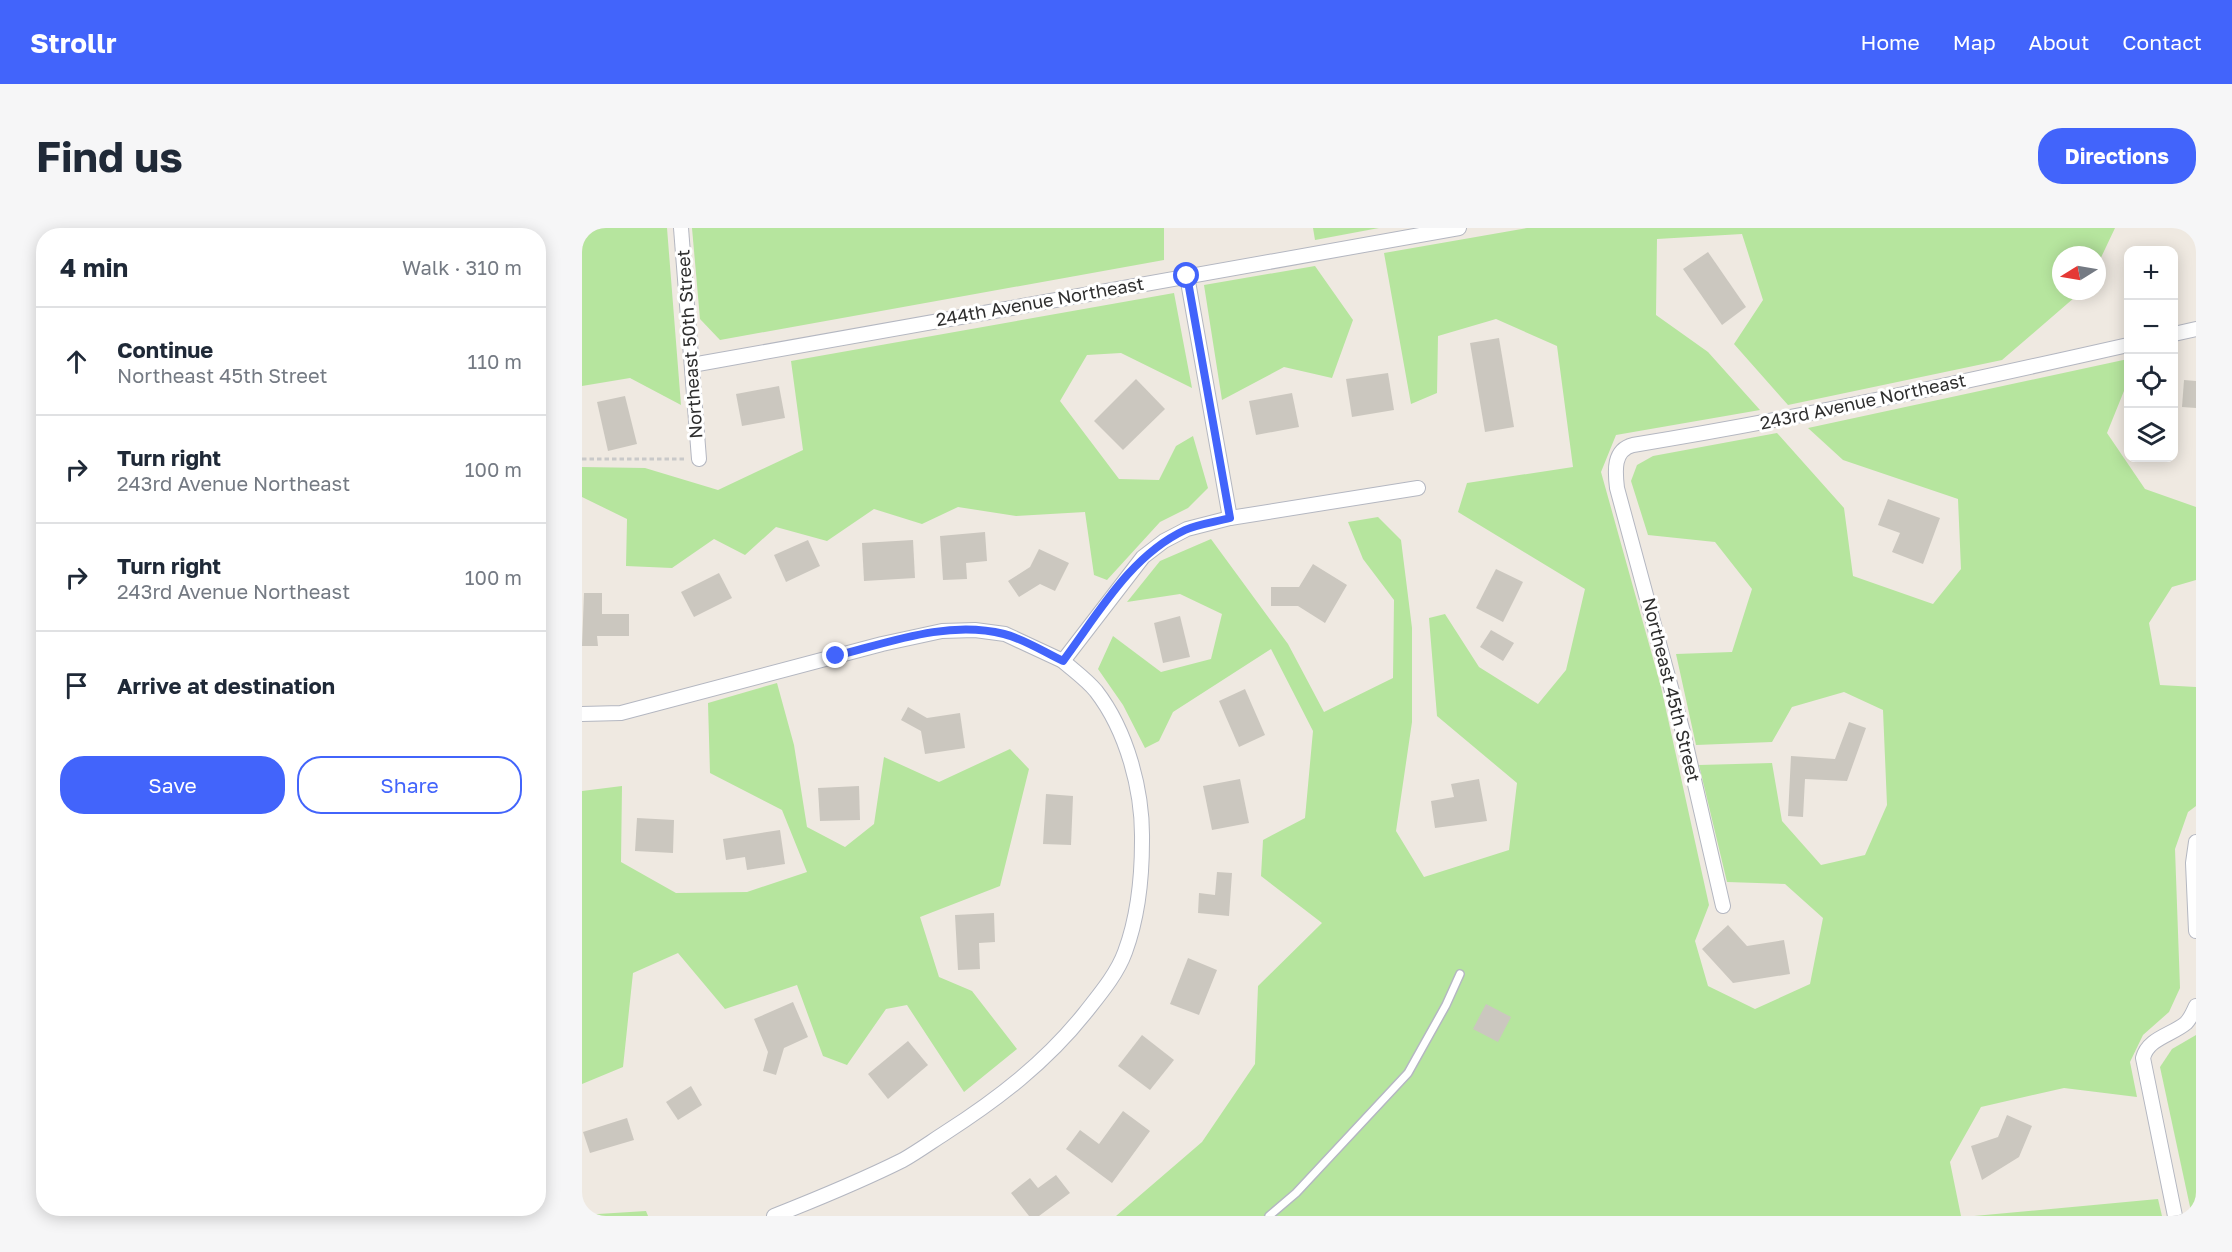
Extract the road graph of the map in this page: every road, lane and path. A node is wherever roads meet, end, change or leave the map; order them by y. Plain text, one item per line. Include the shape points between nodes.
1 (681, 228) edge
2 (1459, 228) edge
3 (1187, 276) junction
4 (2196, 329) edge
5 (2178, 333) edge
6 (2124, 346) edge
7 (692, 364) junction
8 (582, 459) edge
9 (699, 459) joint
10 (1615, 474) joint
11 (1418, 488) dead end
12 (1230, 518) junction
13 (1063, 661) junction
14 (582, 714) edge
15 (2196, 842) edge
16 (1723, 906) dead end
17 (2196, 931) edge
18 (1460, 974) dead end
19 (2196, 1006) edge
20 (774, 1216) edge
21 (1269, 1216) edge
22 (2175, 1216) edge

1 - 7 street, Northeast 50th Street
2 - 3 street, 244th Avenue Northeast
3 - 7 street, 244th Avenue Northeast
3 - 12 street
4 - 5 street
6 - 10 street, 243rd Avenue Northeast via 1812,413 1626,446 1618,457
7 - 9 street, Northeast 50th Street
8 - 9 path
10 - 16 street, Northeast 45th Street via 1683,732
11 - 12 street
12 - 13 street via 1187,529 1143,557
13 - 14 street via 1005,634 942,631 621,713
13 - 20 street via 1095,690 1111,714 1139,793 1142,869 1124,954 1104,989 1065,1038 1010,1089 905,1159
15 - 17 street
18 - 21 lane via 1408,1073 1296,1193
19 - 22 street via 2187,1022 2151,1044 2143,1058

